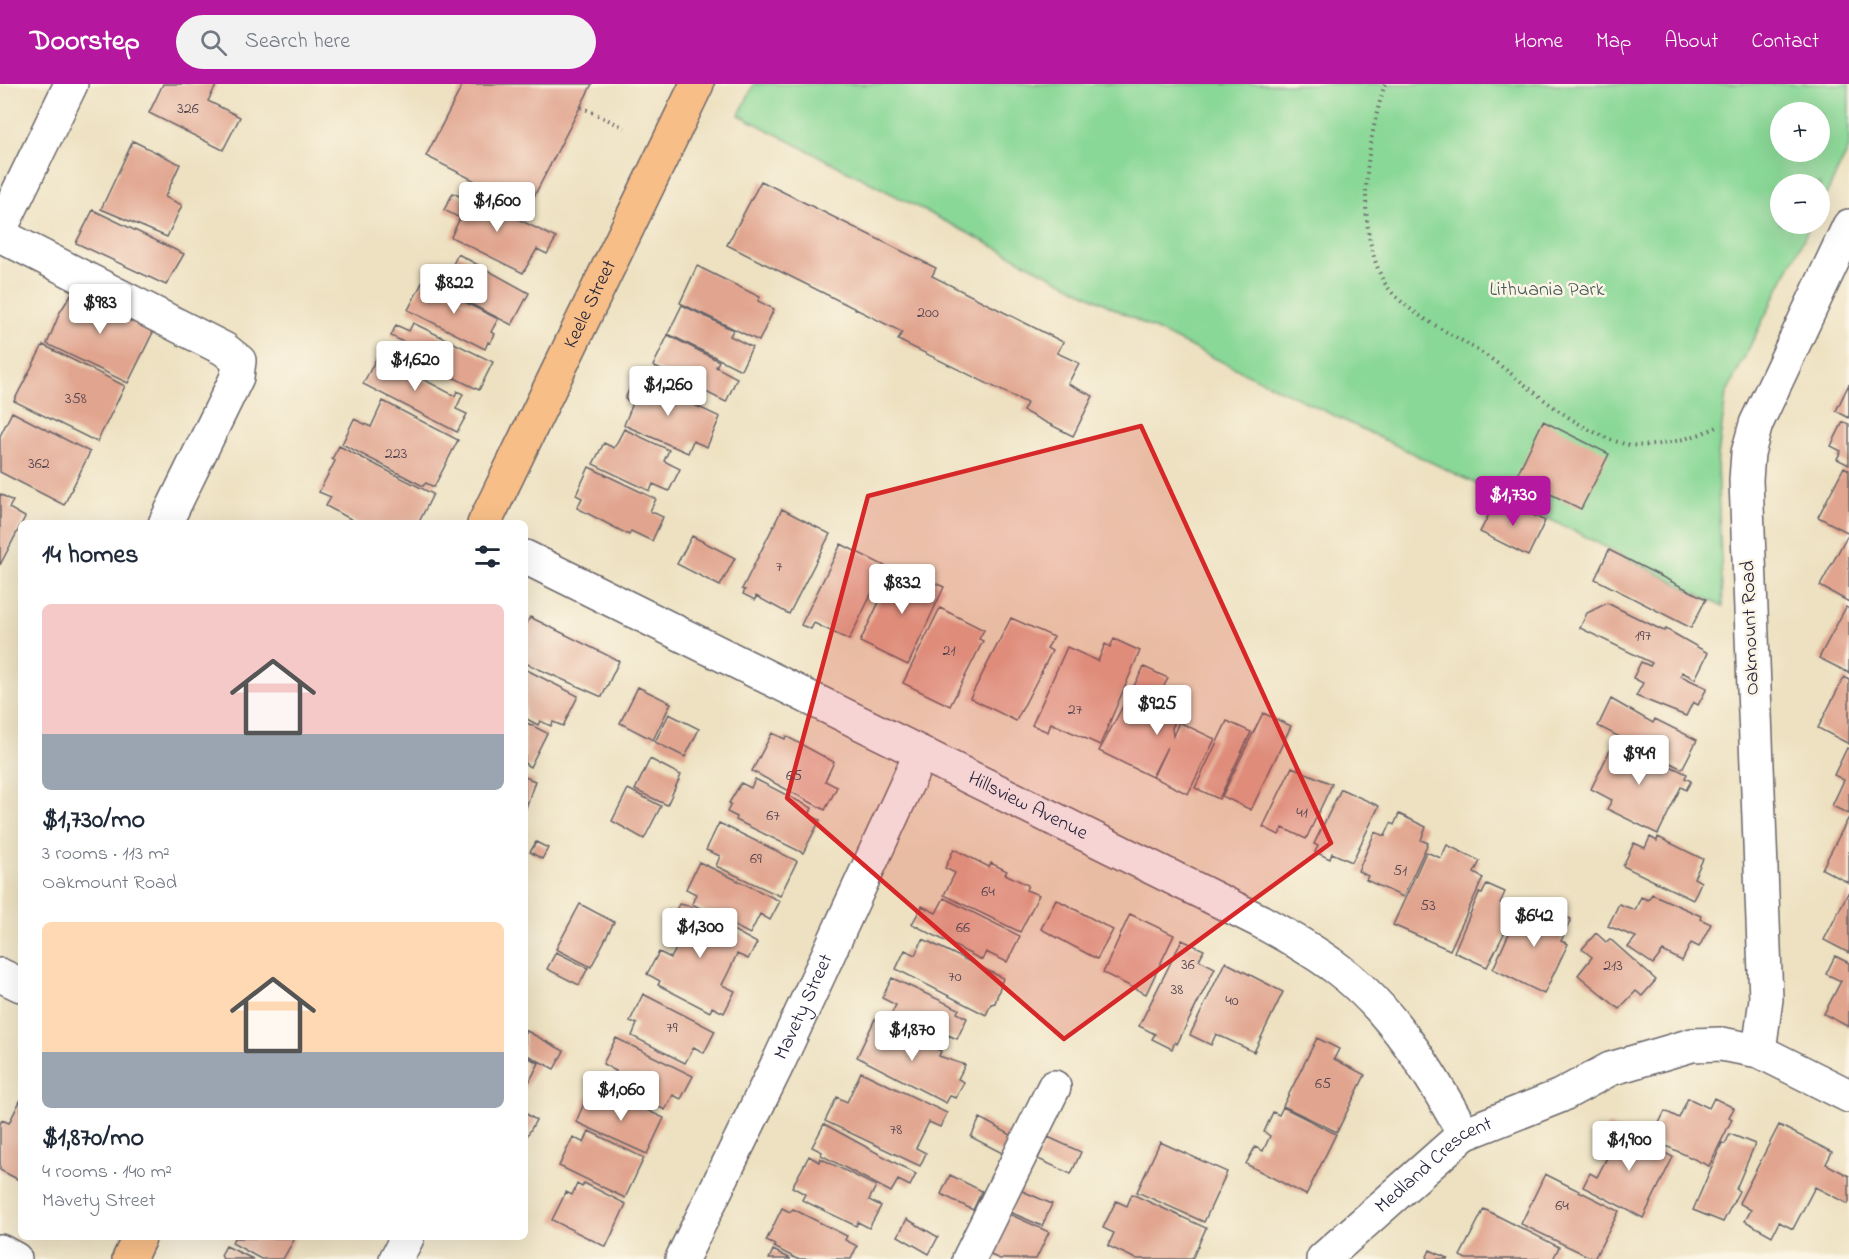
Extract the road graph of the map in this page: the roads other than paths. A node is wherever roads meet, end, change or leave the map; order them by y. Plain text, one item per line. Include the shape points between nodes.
1 (71, 84) edge
2 (697, 84) edge
3 (1849, 226) edge
4 (0, 230) edge
5 (0, 236) edge
6 (167, 520) edge
7 (486, 520) edge
8 (528, 557) edge
9 (921, 753) junction
10 (0, 975) edge
11 (18, 984) edge
12 (1759, 1051) junction
13 (1054, 1087) dead end
14 (1849, 1096) edge
15 (1464, 1134) junction
16 (138, 1240) edge
17 (406, 1240) edge
18 (0, 1251) edge
19 (15, 1259) edge
20 (129, 1259) edge
21 (396, 1259) edge
22 (681, 1259) edge
23 (969, 1259) edge
24 (1323, 1259) edge

1 - 4 street
2 - 7 main road, Keele Street
3 - 12 street, Oakmount Road via 1756,424 1748,453 1766,999
5 - 6 street via 224,349 239,361 237,377
8 - 9 street, Hillsview Avenue
9 - 15 street, Hillsview Avenue via 1260,921 1340,970 1365,992 1406,1040
9 - 22 street, Mavety Street via 780,1059
10 - 11 street
12 - 14 street
12 - 15 street, Medland Crescent via 1721,1044 1692,1045 1610,1068 1560,1096
13 - 23 street
15 - 24 street, Medland Crescent
16 - 20 main road
17 - 21 street
18 - 19 street

